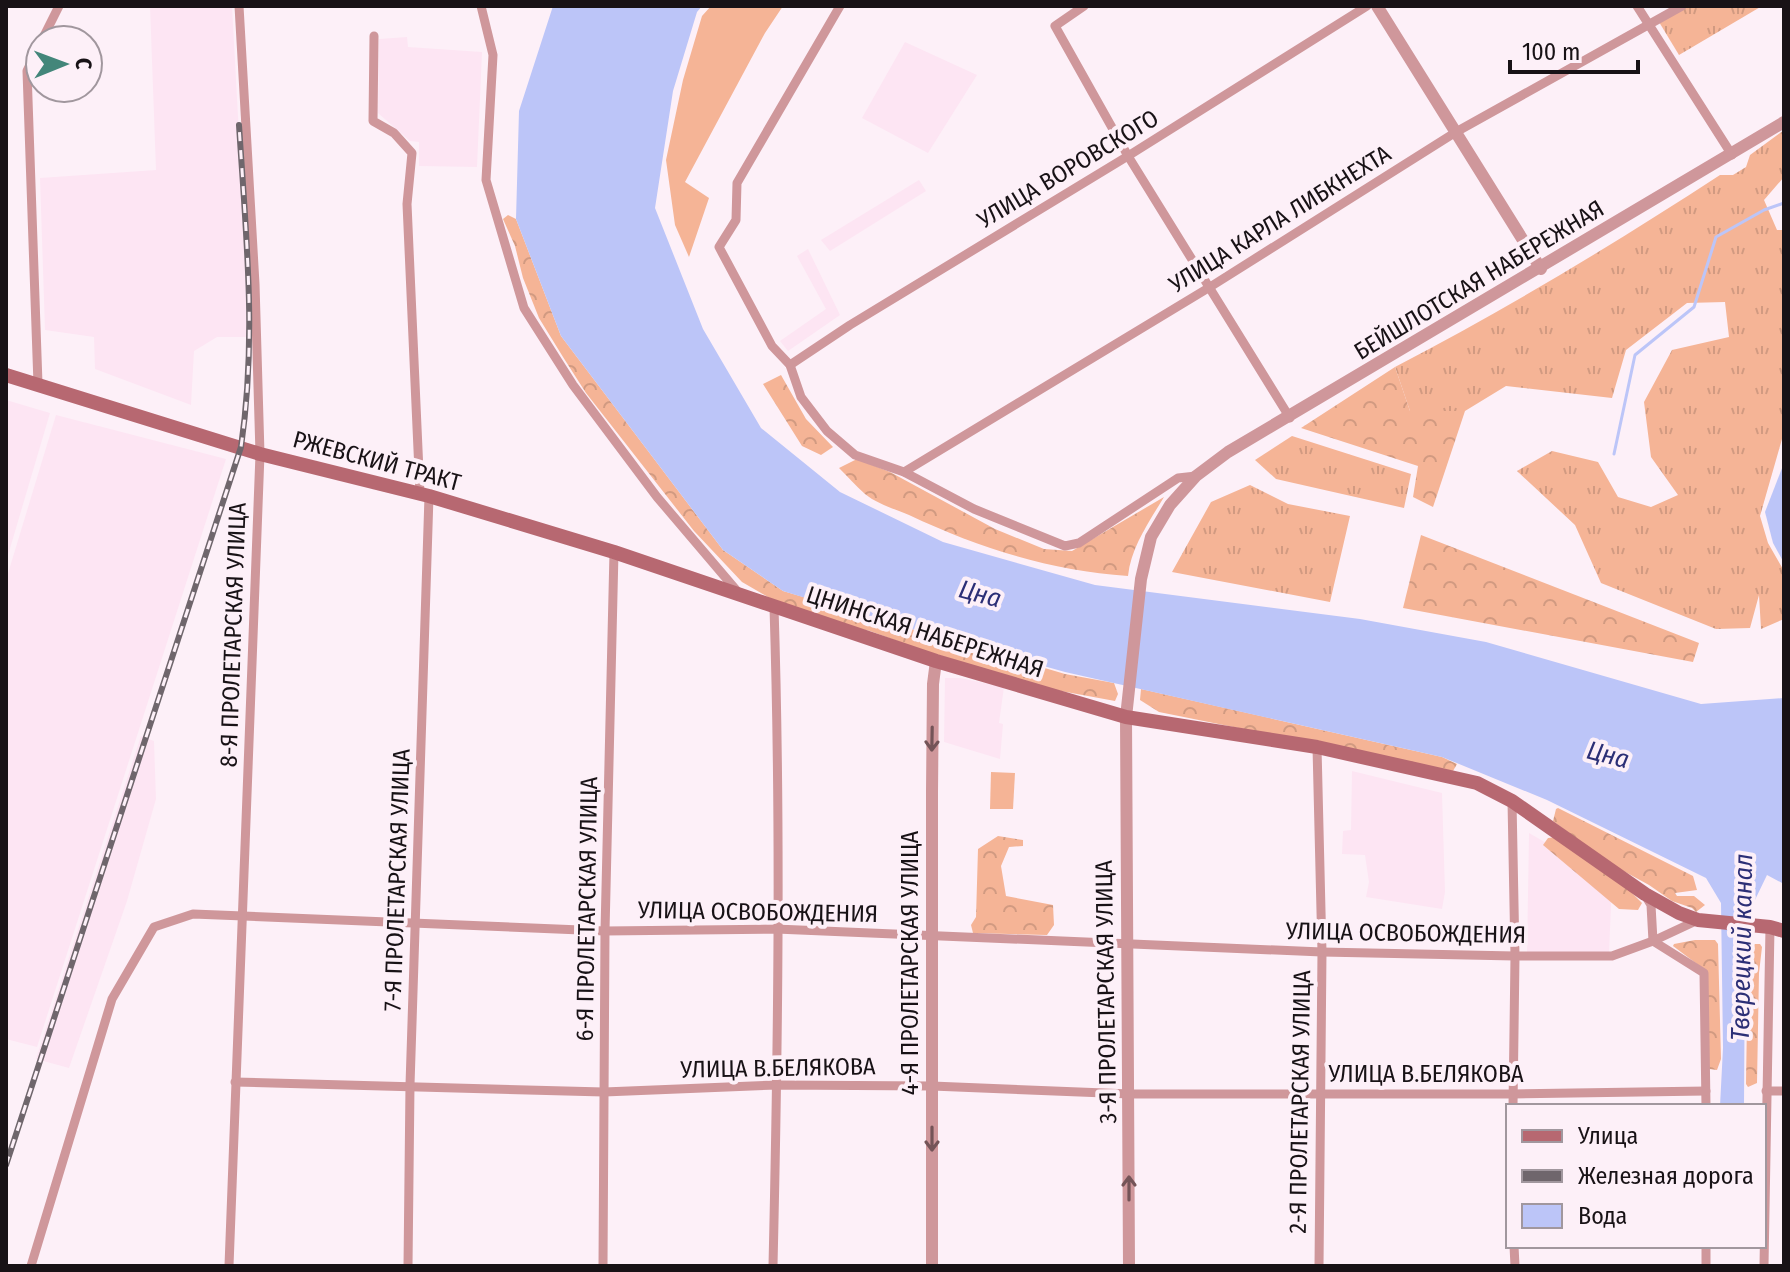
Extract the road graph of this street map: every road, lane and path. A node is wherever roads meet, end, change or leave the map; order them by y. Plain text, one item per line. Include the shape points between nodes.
1 (59, 6) edge
2 (239, 6) edge
3 (840, 6) edge
4 (1084, 6) edge
5 (1367, 6) edge
6 (1377, 6) edge
7 (1637, 6) edge
8 (1682, 6) edge
9 (483, 7) edge
10 (50, 24) edge
11 (1649, 25) junction
12 (374, 36) dead end
13 (28, 104) edge
14 (1784, 122) edge
15 (1456, 132) junction
16 (1732, 155) junction
17 (1128, 156) junction
18 (1541, 269) junction
19 (1210, 287) junction
20 (790, 365) junction
21 (6, 375) edge
22 (38, 384) junction
23 (1290, 418) junction
24 (260, 454) junction
25 (904, 472) junction
26 (1196, 476) junction
27 (425, 495) junction
28 (614, 552) junction
29 (737, 591) junction
30 (774, 607) junction
31 (936, 661) junction
32 (1127, 693) joint
33 (1126, 717) junction
34 (1317, 747) junction
35 (1512, 801) junction
36 (1645, 894) junction
37 (242, 915) junction
38 (1698, 920) junction
39 (416, 923) junction
40 (776, 929) junction
41 (1777, 929) edge
42 (605, 931) junction
43 (932, 935) junction
44 (1653, 941) junction
45 (1128, 943) junction
46 (1322, 952) junction
47 (1515, 956) junction
48 (235, 1082) junction
49 (410, 1085) junction
50 (777, 1085) junction
51 (932, 1086) junction
52 (1706, 1091) junction
53 (1766, 1091) junction
54 (1784, 1091) edge
55 (604, 1092) junction
56 (1130, 1094) junction
57 (1319, 1094) junction
58 (1513, 1094) junction
59 (1513, 1104) edge
60 (1706, 1104) edge
61 (1766, 1104) edge
62 (31, 1266) edge
63 (229, 1266) edge
64 (408, 1266) edge
65 (603, 1266) edge
66 (773, 1266) edge
67 (932, 1266) edge
68 (1129, 1266) edge
69 (1319, 1266) edge

1 - 10 street
2 - 24 street, 8-Я ПРОЛЕТАРСКАЯ УЛИЦА
3 - 20 street, БЕЙШЛОТСКАЯ НАБЕРЕЖНАЯ via 737,183 736,220 719,247 772,346
4 - 17 street via 1055,26
5 - 17 street, УЛИЦА ВОРОВСКОГО
6 - 15 street
7 - 11 street
8 - 11 street, УЛИЦА КАРЛА ЛИБКНЕХТА
9 - 29 street, ЦНИНСКАЯ НАБЕРЕЖНАЯ via 493,55 486,180 524,308 573,385 657,497
11 - 15 street, УЛИЦА КАРЛА ЛИБКНЕХТА
11 - 16 street
12 - 27 street, 7-Я ПРОЛЕТАРСКАЯ УЛИЦА via 373,121 394,133 412,153 407,204
13 - 22 street
14 - 16 street, БЕЙШЛОТСКАЯ НАБЕРЕЖНАЯ
15 - 18 street
15 - 19 street, УЛИЦА КАРЛА ЛИБКНЕХТА
16 - 18 street, БЕЙШЛОТСКАЯ НАБЕРЕЖНАЯ
17 - 19 street
17 - 20 street, УЛИЦА ВОРОВСКОГО
18 - 23 street, БЕЙШЛОТСКАЯ НАБЕРЕЖНАЯ
19 - 23 street
19 - 25 street, УЛИЦА КАРЛА ЛИБКНЕХТА
20 - 25 street, БЕЙШЛОТСКАЯ НАБЕРЕЖНАЯ via 801,397 827,431 855,455
21 - 22 main road, РЖЕВСКИЙ ТРАКТ
22 - 24 main road, РЖЕВСКИЙ ТРАКТ
23 - 26 street, БЕЙШЛОТСКАЯ НАБЕРЕЖНАЯ
24 - 27 main road, РЖЕВСКИЙ ТРАКТ
24 - 37 street, 8-Я ПРОЛЕТАРСКАЯ УЛИЦА
25 - 26 street, БЕЙШЛОТСКАЯ НАБЕРЕЖНАЯ via 974,509 1065,546 1079,543 1178,478
26 - 32 street, БЕЙШЛОТСКАЯ НАБЕРЕЖНАЯ via 1151,537
27 - 28 main road, РЖЕВСКИЙ ТРАКТ
27 - 39 street, 7-Я ПРОЛЕТАРСКАЯ УЛИЦА
28 - 29 main road, РЖЕВСКИЙ ТРАКТ
28 - 42 street, 6-Я ПРОЛЕТАРСКАЯ УЛИЦА
29 - 30 main road, ЦНИНСКАЯ НАБЕРЕЖНАЯ
30 - 31 main road, ЦНИНСКАЯ НАБЕРЕЖНАЯ
30 - 40 street
31 - 33 main road, ЦНИНСКАЯ НАБЕРЕЖНАЯ
31 -> 43 street, 4-Я ПРОЛЕТАРСКАЯ УЛИЦА
32 - 33 street, 3-Я ПРОЛЕТАРСКАЯ УЛИЦА
33 - 34 main road, ЦНИНСКАЯ НАБЕРЕЖНАЯ
33 - 45 street, 3-Я ПРОЛЕТАРСКАЯ УЛИЦА
34 - 35 main road, ЦНИНСКАЯ НАБЕРЕЖНАЯ via 1477,783
34 - 46 street, 2-Я ПРОЛЕТАРСКАЯ УЛИЦА
35 - 36 main road, ЦНИНСКАЯ НАБЕРЕЖНАЯ
35 - 47 street
36 - 38 main road, ЦНИНСКАЯ НАБЕРЕЖНАЯ
36 - 44 street via 1651,905
37 - 39 street, УЛИЦА ОСВОБОЖДЕНИЯ
37 - 48 street, 8-Я ПРОЛЕТАРСКАЯ УЛИЦА
37 - 62 street, УЛИЦА ОСВОБОЖДЕНИЯ via 193,914 154,927 112,999
38 - 41 main road, ЦНИНСКАЯ НАБЕРЕЖНАЯ
38 - 44 street, УЛИЦА ОСВОБОЖДЕНИЯ
39 - 42 street, УЛИЦА ОСВОБОЖДЕНИЯ
39 - 49 street, 7-Я ПРОЛЕТАРСКАЯ УЛИЦА
40 - 42 street, УЛИЦА ОСВОБОЖДЕНИЯ
40 - 43 street, УЛИЦА ОСВОБОЖДЕНИЯ
40 - 50 street
41 - 53 street
42 - 55 street, 6-Я ПРОЛЕТАРСКАЯ УЛИЦА
43 - 45 street, УЛИЦА ОСВОБОЖДЕНИЯ
43 - 51 street, 4-Я ПРОЛЕТАРСКАЯ УЛИЦА
44 - 47 street, УЛИЦА ОСВОБОЖДЕНИЯ via 1612,956
44 - 52 street via 1704,973
45 - 46 street, УЛИЦА ОСВОБОЖДЕНИЯ
45 - 56 street, 3-Я ПРОЛЕТАРСКАЯ УЛИЦА
46 - 47 street, УЛИЦА ОСВОБОЖДЕНИЯ
46 - 57 street, 2-Я ПРОЛЕТАРСКАЯ УЛИЦА
47 - 58 street
48 - 49 street, УЛИЦА В.БЕЛЯКОВА
48 - 63 street, 8-Я ПРОЛЕТАРСКАЯ УЛИЦА
49 - 55 street, УЛИЦА В.БЕЛЯКОВА
49 - 64 street, 7-Я ПРОЛЕТАРСКАЯ УЛИЦА
50 - 51 street, УЛИЦА В.БЕЛЯКОВА
50 - 55 street, УЛИЦА В.БЕЛЯКОВА
50 - 66 street
51 - 56 street, УЛИЦА В.БЕЛЯКОВА
51 -> 67 street, 4-Я ПРОЛЕТАРСКАЯ УЛИЦА
52 - 58 street, УЛИЦА В.БЕЛЯКОВА
52 - 60 street
53 - 54 street
53 - 61 street
55 - 65 street, 6-Я ПРОЛЕТАРСКАЯ УЛИЦА
56 - 57 street, УЛИЦА В.БЕЛЯКОВА
68 -> 56 street, 3-Я ПРОЛЕТАРСКАЯ УЛИЦА
57 - 58 street, УЛИЦА В.БЕЛЯКОВА
57 - 69 street, 2-Я ПРОЛЕТАРСКАЯ УЛИЦА
58 - 59 street

